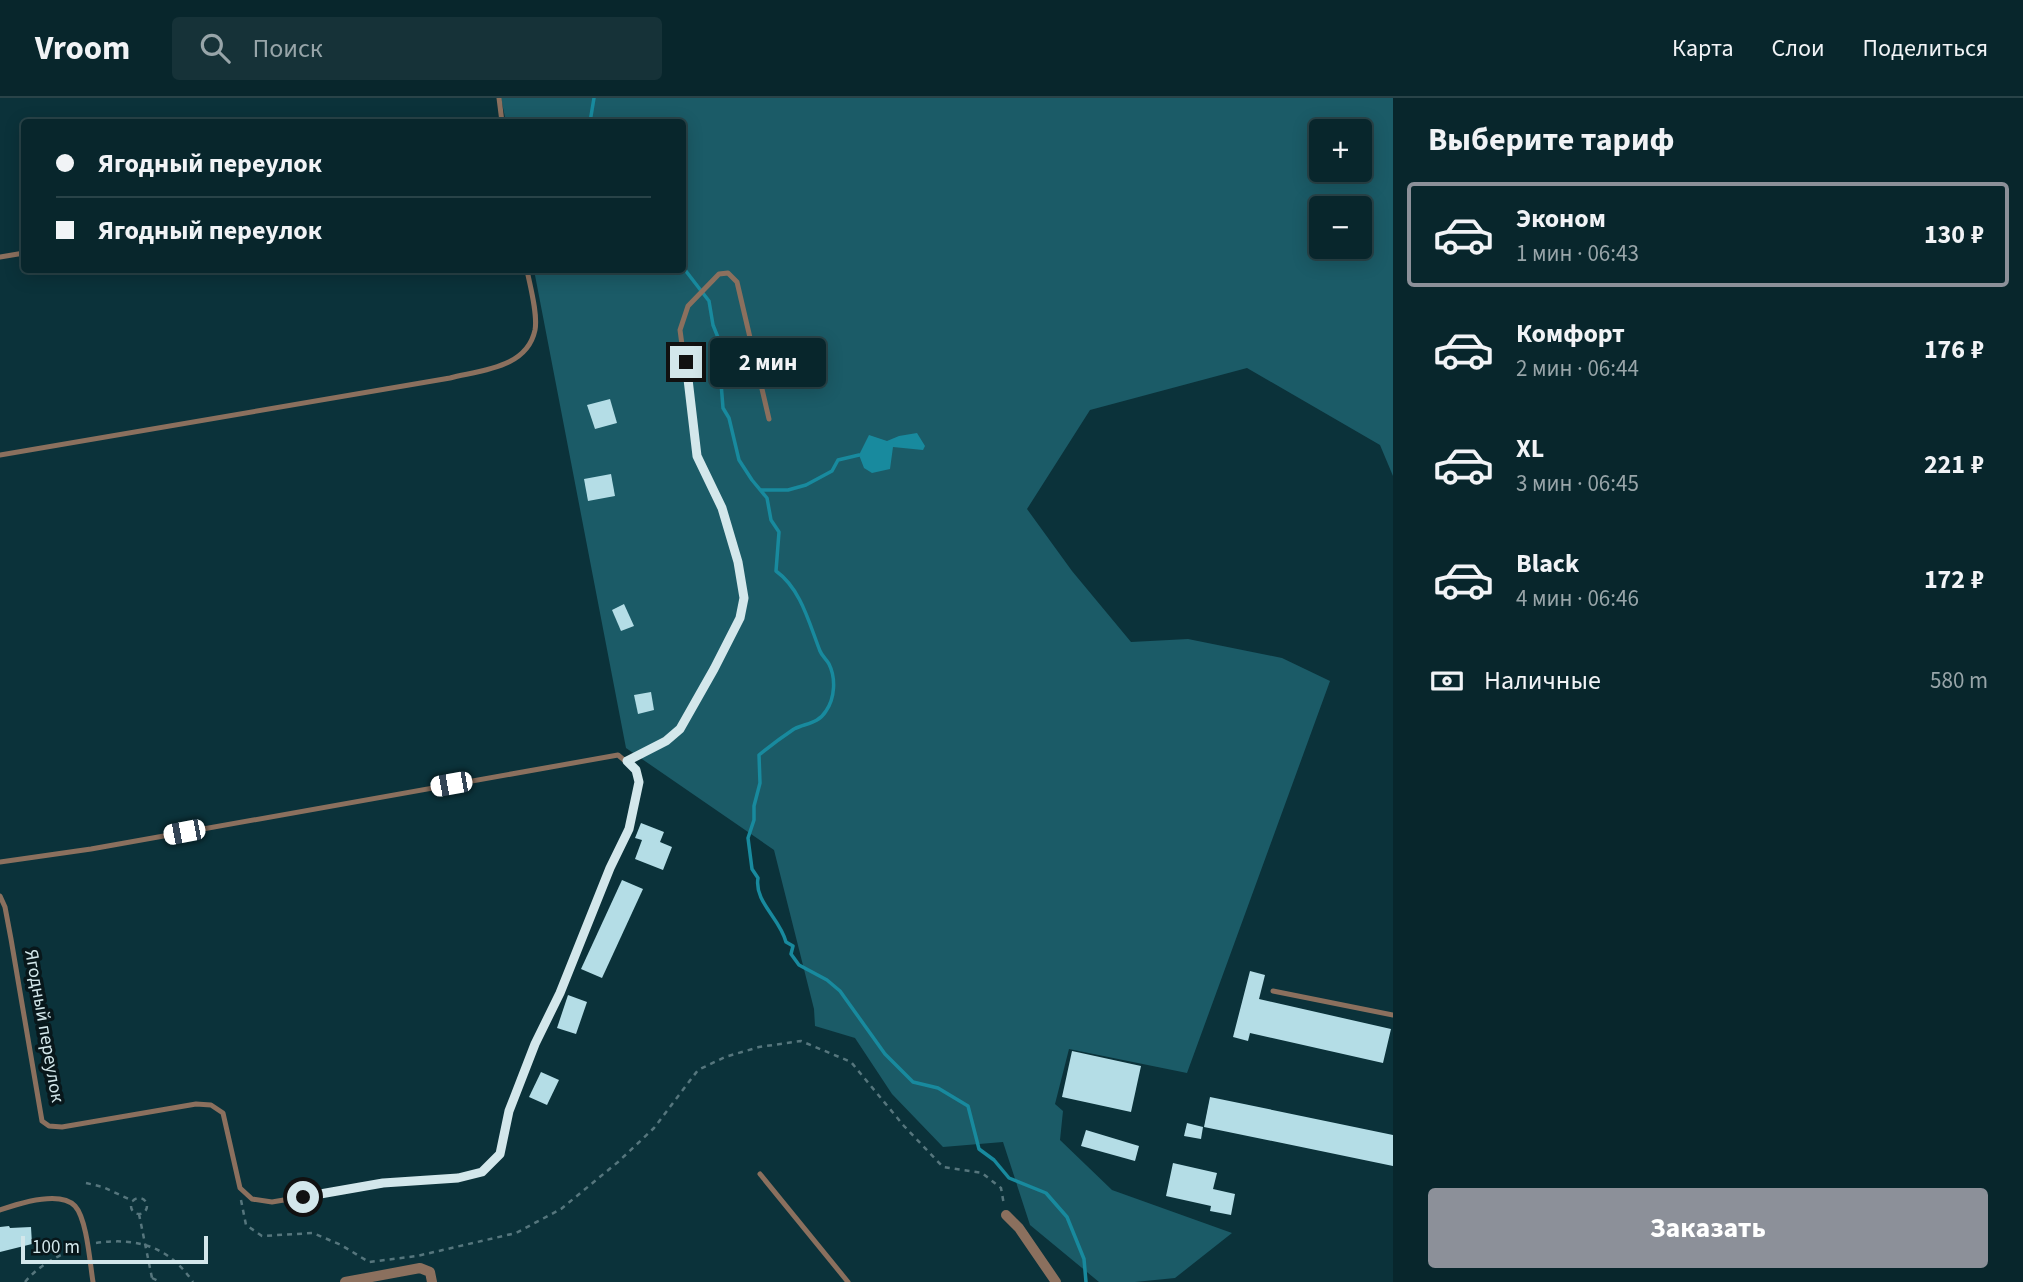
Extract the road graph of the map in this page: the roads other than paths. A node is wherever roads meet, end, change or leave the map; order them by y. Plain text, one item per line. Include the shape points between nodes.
1 (499, 98) edge
2 (502, 119) edge
3 (21, 254) edge
4 (0, 257) edge
5 (527, 273) edge
6 (769, 419) dead end
7 (0, 455) edge
8 (627, 761) junction
9 (0, 862) edge
10 (0, 896) edge
11 (1273, 991) dead end
12 (1393, 1015) edge
13 (760, 1174) dead end
14 (0, 1210) edge
15 (1006, 1215) road end
16 (93, 1282) edge
17 (345, 1282) edge
18 (432, 1282) edge
19 (848, 1282) edge
20 (1056, 1282) edge

1 - 2 lane
3 - 4 lane
5 - 7 lane via 536,328 527,351 505,365
6 - 8 lane via 737,282 727,272 719,274 688,306 680,330 697,456 722,508 744,598 740,618 680,729
8 - 9 lane via 618,755
8 - 10 lane, Ягодный переулок via 639,782 629,829 535,1044 509,1111 500,1154 482,1172 458,1178 383,1183 272,1202 253,1199 240,1188 223,1113 212,1105 49,1126 42,1121
11 - 12 lane
13 - 19 lane
14 - 16 lane via 23,1201 65,1199 81,1216
15 - 20 street
17 - 18 street via 424,1268

